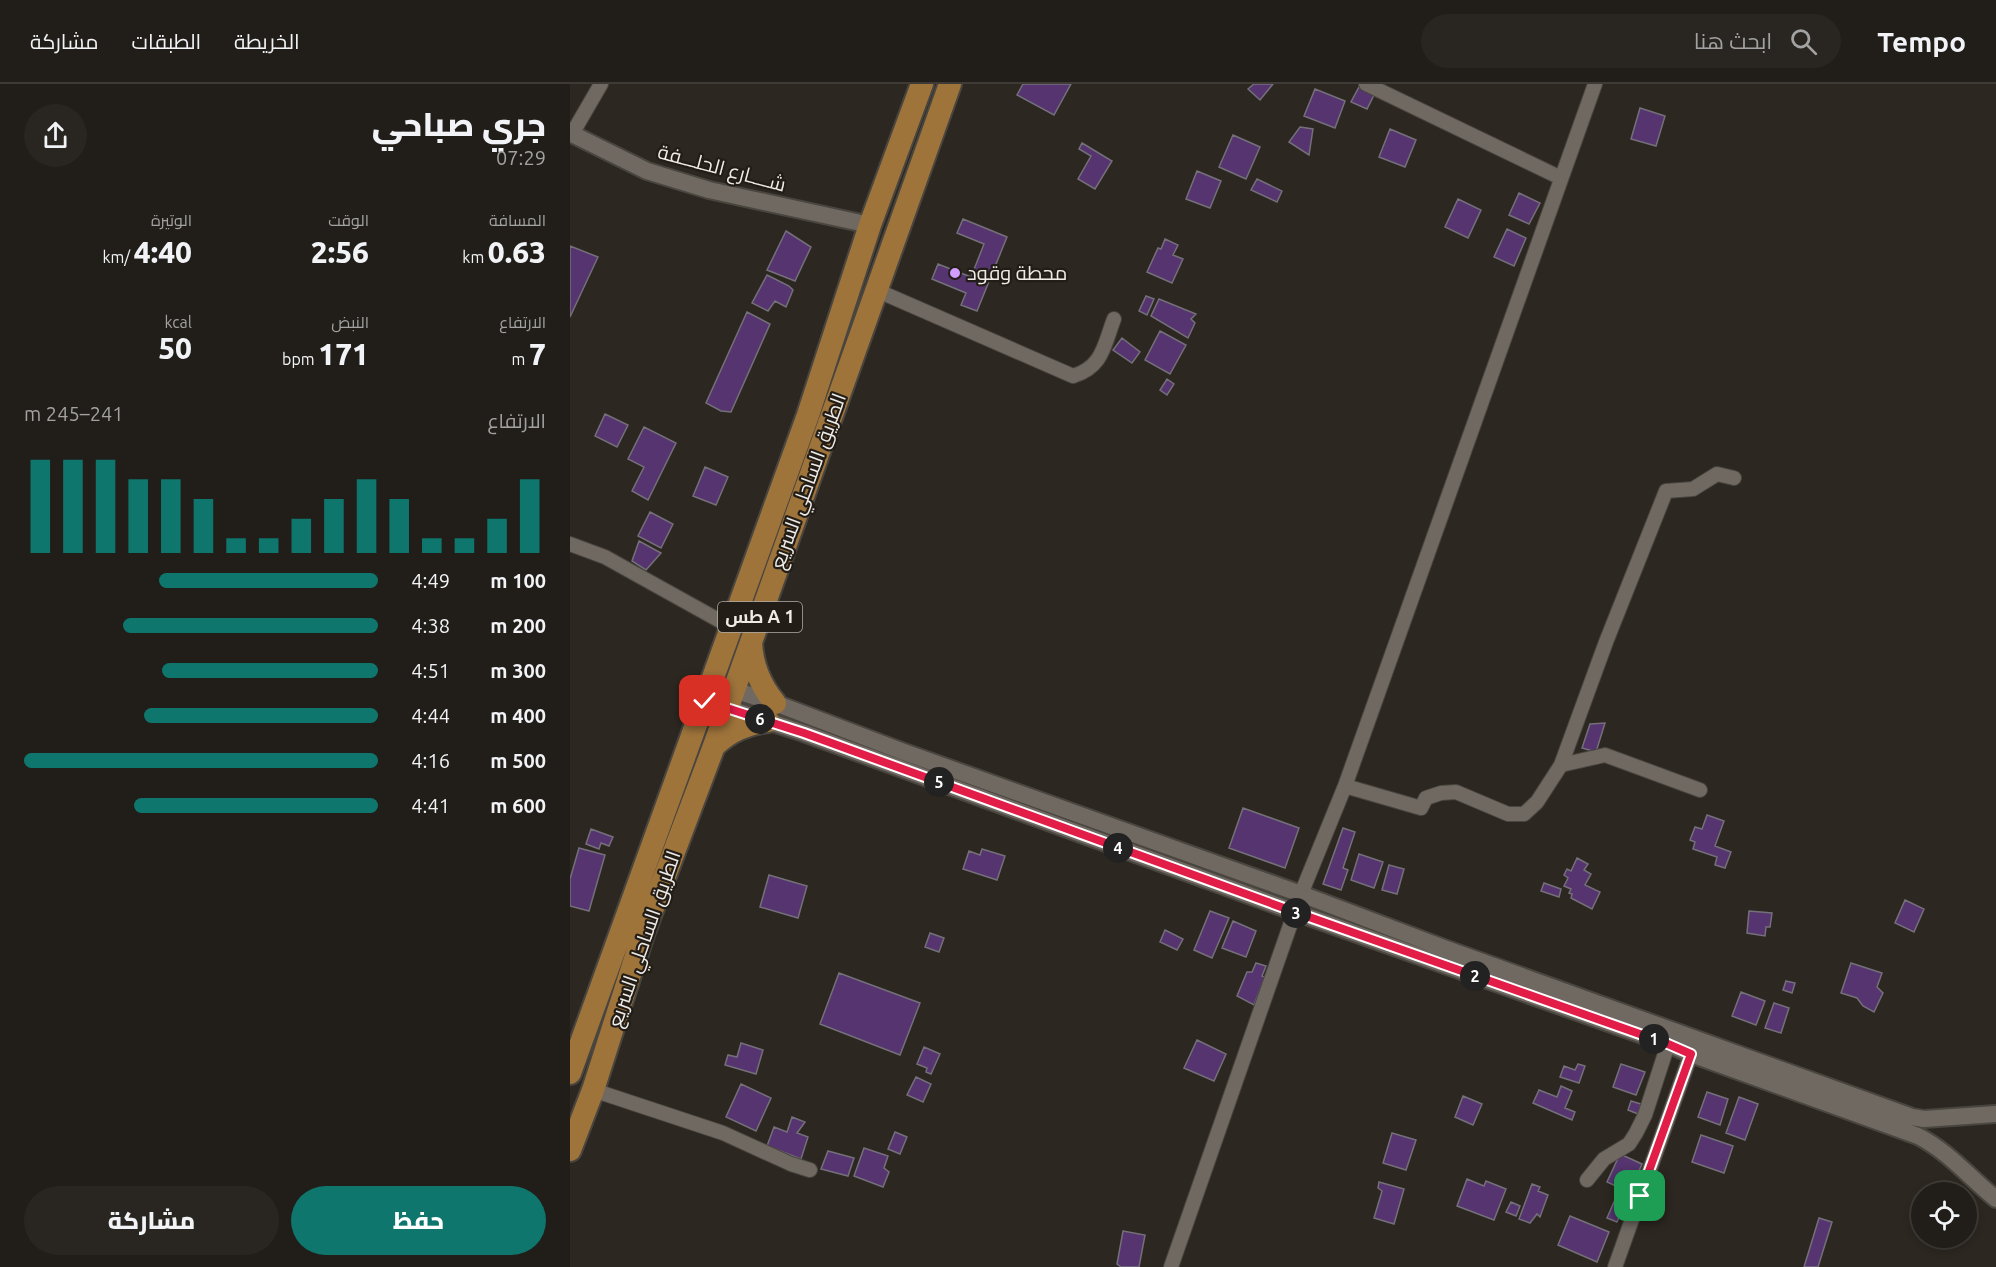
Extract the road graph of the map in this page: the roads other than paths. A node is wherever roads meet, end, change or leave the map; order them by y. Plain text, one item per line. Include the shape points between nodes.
1 (601, 84) edge
2 (922, 84) edge
3 (950, 84) edge
4 (1366, 84) edge
5 (1595, 84) edge
6 (571, 134) edge
7 (1561, 178) junction
8 (870, 225) junction
9 (876, 290) junction
10 (1114, 319) dead end
11 (1734, 478) dead end
12 (570, 544) edge
13 (731, 627) junction
14 (751, 641) junction
15 (708, 692) junction
16 (730, 699) junction
17 (771, 712) junction
18 (714, 746) junction
19 (900, 759) junction
20 (1561, 765) junction
21 (1345, 786) junction
22 (1700, 790) dead end
23 (1180, 851) junction
24 (1175, 869) junction
25 (1301, 894) junction
26 (1295, 912) junction
27 (1452, 959) junction
28 (1670, 1037) junction
29 (1691, 1054) junction
30 (570, 1073) edge
31 (1811, 1088) junction
32 (593, 1090) junction
33 (1996, 1114) edge
34 (570, 1150) edge
35 (810, 1170) dead end
36 (1587, 1180) dead end
37 (1996, 1199) edge
38 (1171, 1267) edge
39 (1615, 1267) edge

1 - 6 street
2 - 8 highway, الطريق الساحلي السريع / طس A 1
3 - 9 highway, الطريق الساحلي السريع / طس A 1
4 - 7 street
5 - 7 street
6 - 8 street, شــــارع الحلـــفة via 647,171 709,190
7 - 21 street
8 - 13 highway, الطريق الساحلي السريع / طس A 1 via 808,415
9 - 10 street via 1073,376 1087,372 1098,361
9 - 14 highway, الطريق الساحلي السريع / طس A 1
11 - 20 street via 1717,474 1693,489 1666,491
12 - 13 street via 605,557
13 - 15 highway, الطريق الساحلي السريع / طس A 1
14 - 16 highway, الطريق الساحلي السريع / طس A 1
14 - 17 highway via 757,674
15 - 16 street
15 - 30 highway, الطريق الساحلي السريع / طس A 1
16 - 17 street
16 - 18 highway, الطريق الساحلي السريع / طس A 1
17 - 18 highway via 733,731
17 - 19 street
18 - 32 highway, الطريق الساحلي السريع / طس A 1 via 643,934
19 - 23 street
19 - 24 street
20 - 21 street via 1537,802 1524,814 1508,814 1456,792 1426,798 1421,808
20 - 22 street via 1605,755
21 - 25 street
23 - 24 street
23 - 25 street
24 - 26 street
25 - 26 street
25 - 27 street
26 - 27 street
26 - 38 street
27 - 28 street
28 - 29 street
28 - 31 street
28 - 36 street via 1636,1133 1629,1144 1604,1159
29 - 31 street
29 - 39 street
31 - 33 street via 1924,1119
31 - 37 street via 1937,1146
32 - 34 highway, الطريق الساحلي السريع / طس A 1
32 - 35 street via 723,1133

